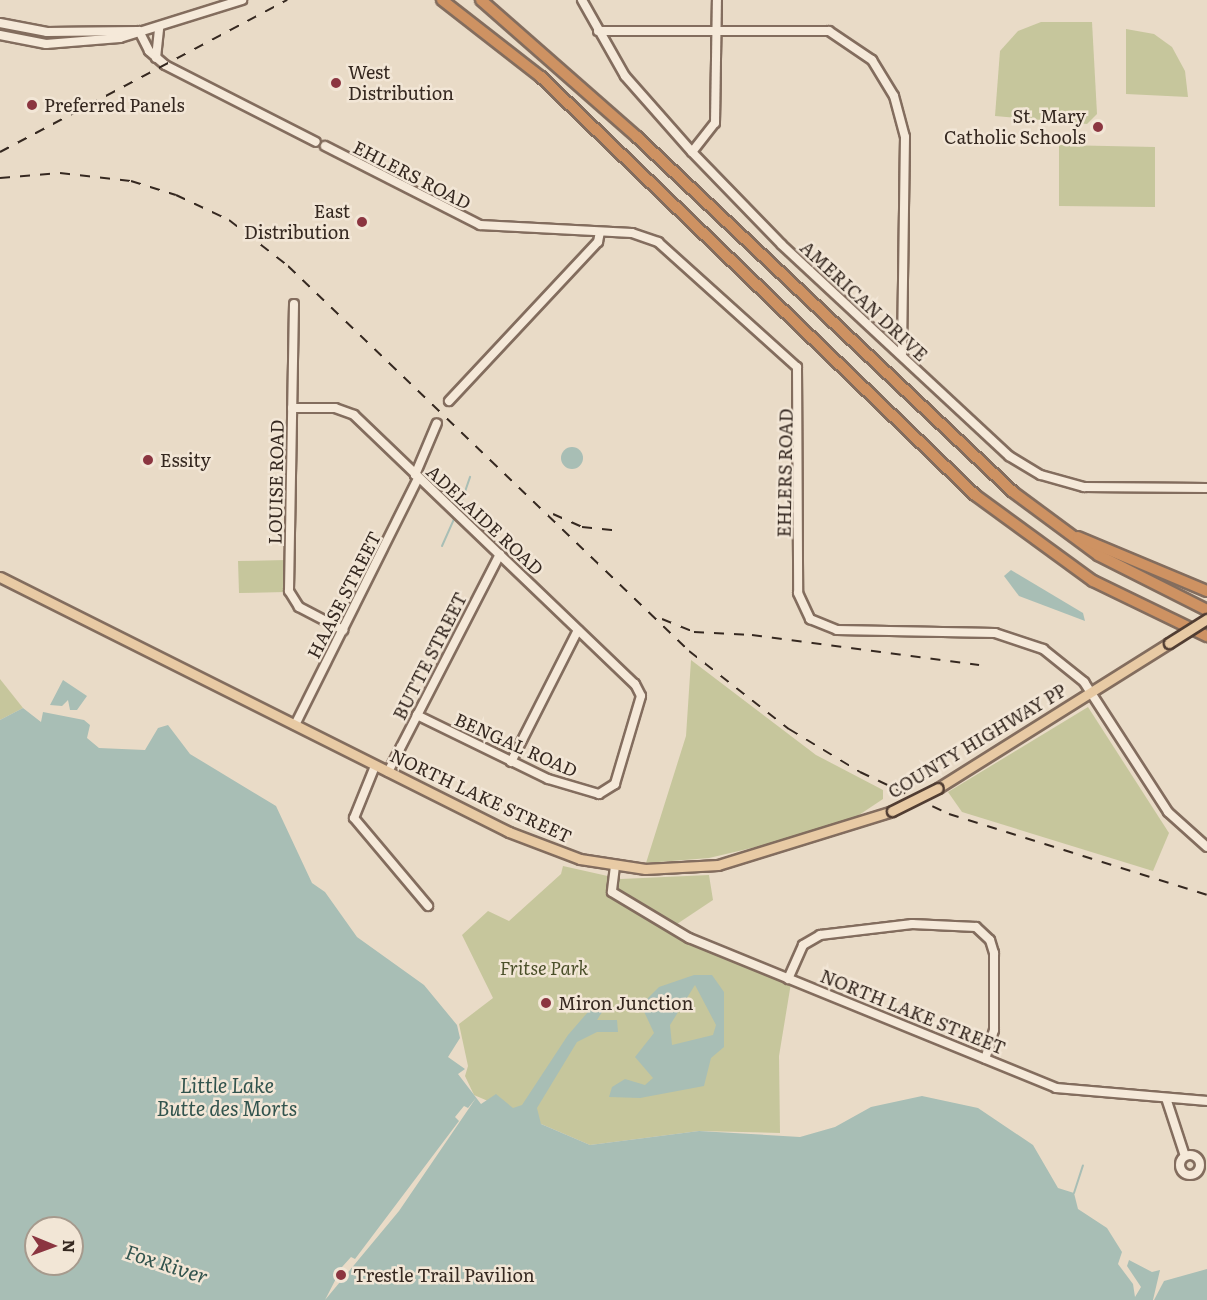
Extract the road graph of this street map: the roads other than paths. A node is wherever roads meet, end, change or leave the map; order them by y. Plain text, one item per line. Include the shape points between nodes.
1 (242, 0) edge
2 (441, 0) edge
3 (481, 0) edge
4 (582, 0) edge
5 (717, 0) edge
6 (0, 23) edge
7 (159, 27) junction
8 (717, 29) junction
9 (140, 31) junction
10 (598, 31) junction
11 (0, 35) edge
12 (156, 58) junction
13 (316, 142) dead end
14 (325, 146) dead end
15 (692, 152) junction
16 (600, 232) junction
17 (294, 304) dead end
18 (902, 354) junction
19 (449, 400) dead end
20 (292, 408) junction
21 (437, 423) dead end
22 (417, 477) junction
23 (1207, 488) edge
24 (1078, 536) junction
25 (500, 554) junction
26 (0, 577) edge
27 (1207, 591) edge
28 (1207, 610) edge
29 (1207, 619) edge
30 (343, 630) junction
31 (578, 630) junction
32 (1206, 636) edge
33 (640, 692) joint
34 (1090, 693) junction
35 (417, 715) junction
36 (295, 725) junction
37 (511, 762) junction
38 (375, 765) junction
39 (388, 772) junction
40 (1207, 847) edge
41 (615, 866) junction
42 (428, 906) dead end
43 (788, 979) junction
44 (985, 1059) junction
45 (1166, 1098) junction
46 (1207, 1101) edge
47 (1185, 1156) dead end

1 - 7 street
2 - 32 highway via 541,77 975,495 1093,581
3 - 24 highway via 612,113 982,464
4 - 10 street, AMERICAN DRIVE
5 - 8 street
6 - 9 street via 46,32
7 - 9 street
7 - 12 street
8 - 10 street
8 - 15 street via 715,123
8 - 18 street via 839,34 872,60 888,84 905,136
9 - 11 street via 66,43
9 - 12 street
10 - 15 street, AMERICAN DRIVE via 632,86
12 - 13 street
14 - 16 street, EHLERS ROAD via 480,225
15 - 18 street, AMERICAN DRIVE via 782,245
16 - 19 street via 598,242
16 - 34 street, EHLERS ROAD via 658,242 793,360 801,389 798,593 810,619 832,630 1009,635 1061,660
17 - 20 street, LOUISE ROAD
18 - 23 street, AMERICAN DRIVE via 1000,449 1041,475 1093,488
20 - 22 street, ADELAIDE ROAD via 349,411
20 - 30 street, LOUISE ROAD via 289,591 298,607
21 - 22 street, HAASE STREET
22 - 25 street, ADELAIDE ROAD
22 - 30 street, HAASE STREET
24 - 27 highway
24 - 28 highway via 1098,555
25 - 31 street, ADELAIDE ROAD
25 - 35 street, BUTTE STREET
26 - 36 main road, NORTH LAKE STREET
29 - 34 main road, COUNTY HIGHWAY PP, bridge
30 - 36 street, HAASE STREET
31 - 33 street, ADELAIDE ROAD
31 - 37 street
33 - 37 street, BENGAL ROAD via 617,779 607,791 590,793
34 - 40 street, EHLERS ROAD via 1168,812
34 - 41 main road, COUNTY HIGHWAY PP, bridge via 938,788 892,811 732,862 668,869
35 - 37 street, BENGAL ROAD
35 - 39 street, BUTTE STREET
36 - 38 main road, NORTH LAKE STREET
38 - 39 main road, NORTH LAKE STREET
38 - 42 street via 354,818
39 - 41 main road, NORTH LAKE STREET via 540,846
41 - 43 street, NORTH LAKE STREET via 611,890 617,896 689,938
43 - 44 street, NORTH LAKE STREET
43 - 44 street via 803,945 820,935 912,924 976,927 990,940 994,953 994,1030
44 - 45 street, NORTH LAKE STREET via 1067,1091
45 - 46 street, NORTH LAKE STREET
45 - 47 street

